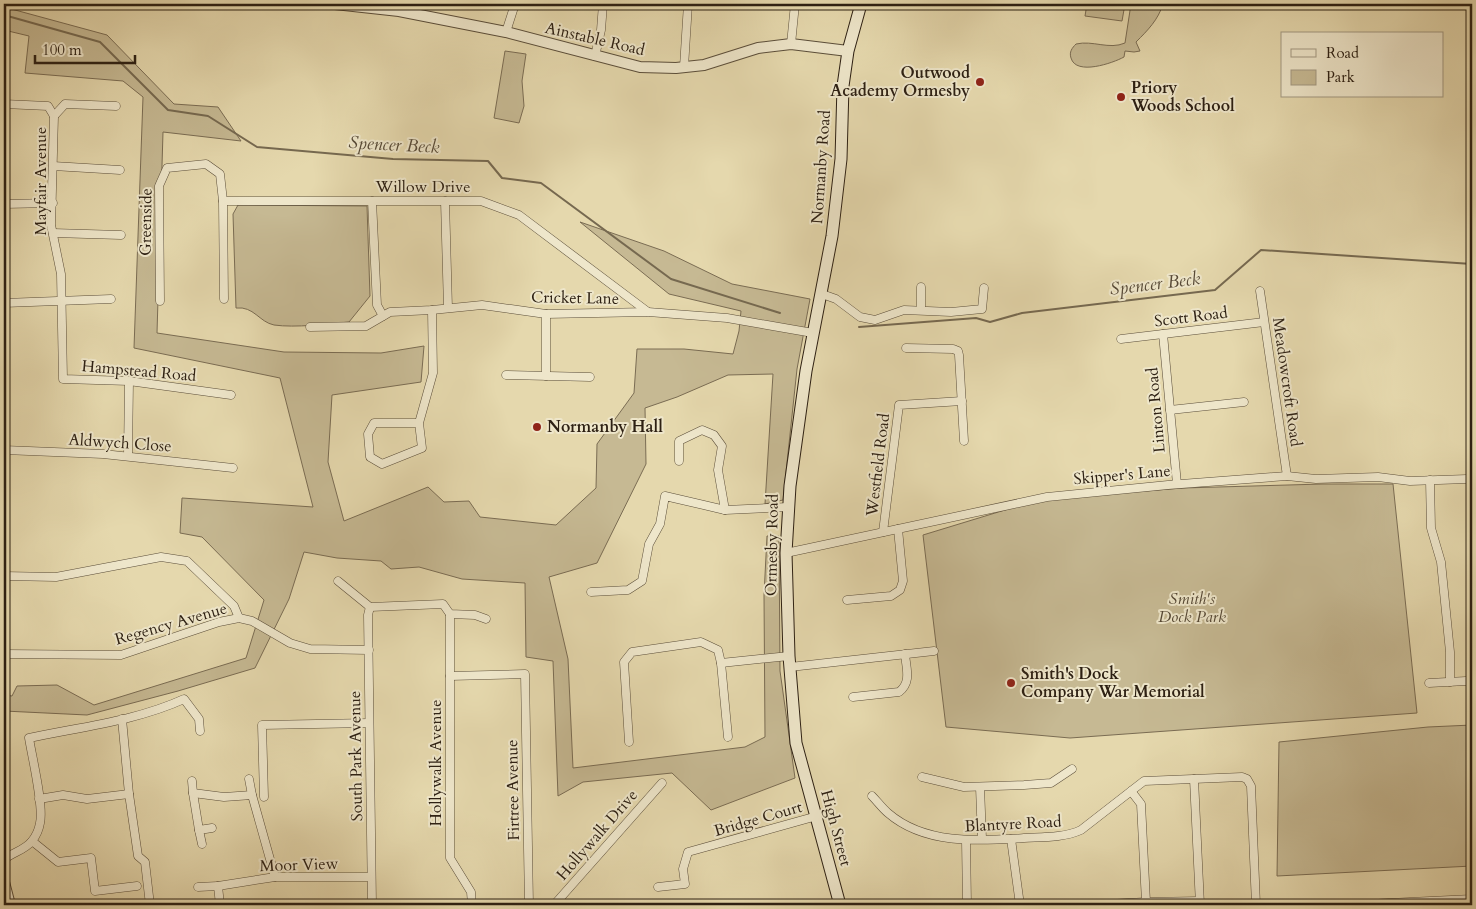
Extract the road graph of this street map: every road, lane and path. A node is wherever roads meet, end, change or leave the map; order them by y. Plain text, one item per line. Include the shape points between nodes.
1 (334, 4) edge
2 (515, 4) edge
3 (603, 4) edge
4 (688, 4) edge
5 (795, 4) edge
6 (861, 4) edge
7 (361, 6) edge
8 (506, 32) junction
9 (791, 44) junction
10 (848, 51) junction
11 (595, 56) junction
12 (684, 67) junction
13 (4, 104) edge
14 (116, 106) dead end
15 (54, 116) junction
16 (54, 166) junction
17 (120, 170) dead end
18 (223, 201) junction
19 (372, 201) junction
20 (445, 201) junction
21 (4, 204) edge
22 (53, 204) junction
23 (53, 233) junction
24 (121, 235) dead end
25 (921, 288) dead end
26 (984, 288) dead end
27 (1260, 291) dead end
28 (822, 294) junction
29 (111, 299) dead end
30 (224, 299) dead end
31 (62, 300) junction
32 (160, 301) dead end
33 (4, 303) edge
34 (448, 308) junction
35 (432, 310) junction
36 (921, 310) junction
37 (648, 312) junction
38 (546, 314) junction
39 (383, 316) junction
40 (1264, 322) junction
41 (310, 327) dead end
42 (814, 333) junction
43 (1163, 334) junction
44 (1121, 338) dead end
45 (906, 348) dead end
46 (506, 375) dead end
47 (546, 376) junction
48 (590, 377) dead end
49 (129, 381) junction
50 (232, 394) dead end
51 (962, 401) junction
52 (1244, 402) dead end
53 (1170, 410) junction
54 (419, 423) junction
55 (964, 441) dead end
56 (4, 450) edge
57 (128, 456) junction
58 (679, 461) dead end
59 (233, 468) dead end
60 (1287, 476) junction
61 (1467, 479) dead end
62 (1430, 480) junction
63 (1176, 484) junction
64 (788, 507) junction
65 (725, 510) junction
66 (898, 529) junction
67 (883, 532) junction
68 (786, 553) junction
69 (4, 576) edge
70 (338, 582) dead end
71 (591, 592) dead end
72 (846, 600) dead end
73 (370, 607) junction
74 (450, 614) junction
75 (240, 618) junction
76 (486, 620) dead end
77 (369, 650) junction
78 (934, 650) dead end
79 (4, 654) edge
80 (905, 654) junction
81 (790, 661) junction
82 (721, 663) junction
83 (450, 676) junction
84 (1466, 681) dead end
85 (1450, 682) junction
86 (1429, 683) dead end
87 (853, 697) dead end
88 (122, 719) junction
89 (369, 723) junction
90 (200, 731) dead end
91 (728, 737) dead end
92 (629, 742) dead end
93 (799, 760) joint
94 (1072, 769) dead end
95 (922, 777) dead end
96 (249, 779) dead end
97 (1194, 779) junction
98 (192, 781) dead end
99 (662, 783) dead end
100 (980, 787) junction
101 (1130, 791) junction
102 (193, 793) junction
103 (129, 794) junction
104 (252, 795) junction
105 (872, 796) dead end
106 (264, 797) dead end
107 (39, 799) junction
108 (817, 816) junction
109 (212, 828) dead end
110 (199, 830) junction
111 (982, 839) junction
112 (1012, 839) junction
113 (966, 840) junction
114 (32, 841) junction
115 (202, 844) dead end
116 (4, 860) edge
117 (275, 877) junction
118 (371, 877) junction
119 (4, 882) edge
120 (137, 886) dead end
121 (218, 886) junction
122 (198, 887) dead end
123 (658, 887) dead end
124 (1472, 899) edge
125 (1146, 902) junction
126 (1200, 903) edge
127 (10, 905) edge
128 (150, 905) edge
129 (220, 905) edge
130 (372, 905) edge
131 (472, 905) edge
132 (529, 905) edge
133 (554, 905) edge
134 (840, 905) edge
135 (967, 905) edge
136 (1020, 905) edge
137 (1089, 905) edge
138 (1256, 905) edge
139 (1347, 905) edge

1 - 7 street, Ainstable Road
2 - 8 street
3 - 11 street
4 - 12 street
5 - 9 street
6 - 10 main road, Normanby Road
7 - 8 street, Ainstable Road
8 - 11 street, Ainstable Road
9 - 10 street, Ainstable Road
9 - 12 street, Ainstable Road via 758,48 704,65
10 - 28 main road, Normanby Road via 843,86 841,159
11 - 12 street, Ainstable Road via 640,67
13 - 15 street, Mayfair Avenue via 48,106
14 - 15 street via 65,104
15 - 16 street, Mayfair Avenue
16 - 17 street
16 - 22 street, Mayfair Avenue
18 - 19 street, Willow Drive
18 - 30 street
18 - 32 street, Greenside via 220,174 206,164 166,168 158,186
19 - 20 street, Willow Drive
19 - 39 street via 377,305
20 - 34 street
20 - 37 street, Willow Drive via 481,201 519,215
21 - 22 street
22 - 23 street, Mayfair Avenue
23 - 24 street
23 - 31 street, Mayfair Avenue
25 - 36 street
26 - 36 street via 982,309
27 - 40 street, Meadowcroft Road
28 - 36 street via 836,299 860,317 875,320 904,310
28 - 42 main road, Normanby Road
29 - 31 street
31 - 33 street
31 - 49 street, Hampstead Road via 63,379
34 - 35 street, Cricket Lane
34 - 38 street, Cricket Lane via 482,305
35 - 39 street, Cricket Lane via 390,312
35 - 54 street via 434,373
37 - 38 street, Cricket Lane
37 - 42 street, Cricket Lane via 727,318
38 - 47 street
39 - 41 street, Cricket Lane via 366,326
40 - 43 street, Scott Road
40 - 60 street, Meadowcroft Road
42 - 64 main road, Ormesby Road
43 - 44 street, Scott Road
43 - 53 street, Linton Road
45 - 51 street via 958,351
46 - 47 street
47 - 48 street
49 - 50 street, Hampstead Road
49 - 57 street
51 - 55 street
51 - 67 street, Westfield Road via 899,405
52 - 53 street
53 - 63 street, Linton Road
54 - 54 street via 422,448 382,464 370,457 368,434 374,423
56 - 57 street, Aldwych Close
57 - 59 street, Aldwych Close
58 - 65 street via 678,442 702,430 714,435 722,446 718,470
60 - 62 street, Skipper's Lane
60 - 63 street, Skipper's Lane
61 - 62 street, Skipper's Lane
62 - 85 street via 1431,528 1442,562
63 - 66 street, Skipper's Lane via 1047,497
64 - 65 street
64 - 68 main road, Ormesby Road
65 - 71 street via 665,496 660,524 649,544 642,581 628,590
66 - 67 street, Skipper's Lane
66 - 72 street via 903,581 900,590 891,596
67 - 68 street, Skipper's Lane
68 - 81 main road, Ormesby Road
69 - 75 street via 56,577 161,557 187,561 234,606
70 - 73 street
73 - 74 street via 443,604
73 - 77 street, South Park Avenue
74 - 76 street via 475,615
74 - 83 street, Hollywalk Avenue
75 - 77 street, Regency Avenue via 252,620 290,643 310,649
75 - 79 street, Regency Avenue via 121,655
77 - 89 street, South Park Avenue
78 - 80 street
80 - 81 street
80 - 87 street via 908,680 903,689
81 - 82 street
81 - 93 main road, Ormesby Road
82 - 91 street
82 - 92 street via 718,650 701,642 632,652 624,662
83 - 131 street, Hollywalk Avenue via 450,858 471,892
83 - 132 street, Firtree Avenue via 525,674
84 - 85 street
85 - 86 street
88 - 90 street via 184,700 199,719
88 - 103 street
88 - 107 street via 29,738
89 - 106 street via 262,725
89 - 118 street, South Park Avenue
93 - 108 main road, High Street
94 - 100 street via 1052,783
95 - 100 street via 964,787
96 - 104 street
97 - 101 street, Blantyre Road via 1144,782
97 - 126 street
97 - 138 street, Blantyre Road via 1242,777 1251,786
98 - 102 street
99 - 133 street, Hollywalk Drive
100 - 111 street
101 - 112 street, Blantyre Road via 1081,830 1069,835
101 - 125 street via 1141,804
102 - 104 street via 224,797
102 - 110 street
103 - 107 street via 87,799 63,795
103 - 128 street via 138,856 145,862
104 - 117 street
105 - 113 street, Blantyre Road via 894,817 920,832
107 - 114 street via 41,822
108 - 123 street, Bridge Court via 688,852 682,869 685,884
108 - 134 main road, High Street
109 - 110 street
110 - 115 street
111 - 112 street, Blantyre Road
111 - 113 street, Blantyre Road
112 - 136 street
113 - 135 street
114 - 116 street
114 - 120 street via 58,862 91,858 95,891
117 - 118 street, Moor View
117 - 121 street, Moor View
118 - 130 street, South Park Avenue
119 - 127 street
121 - 122 street, Moor View
121 - 129 street
124 - 139 street
125 - 126 street
125 - 137 street

